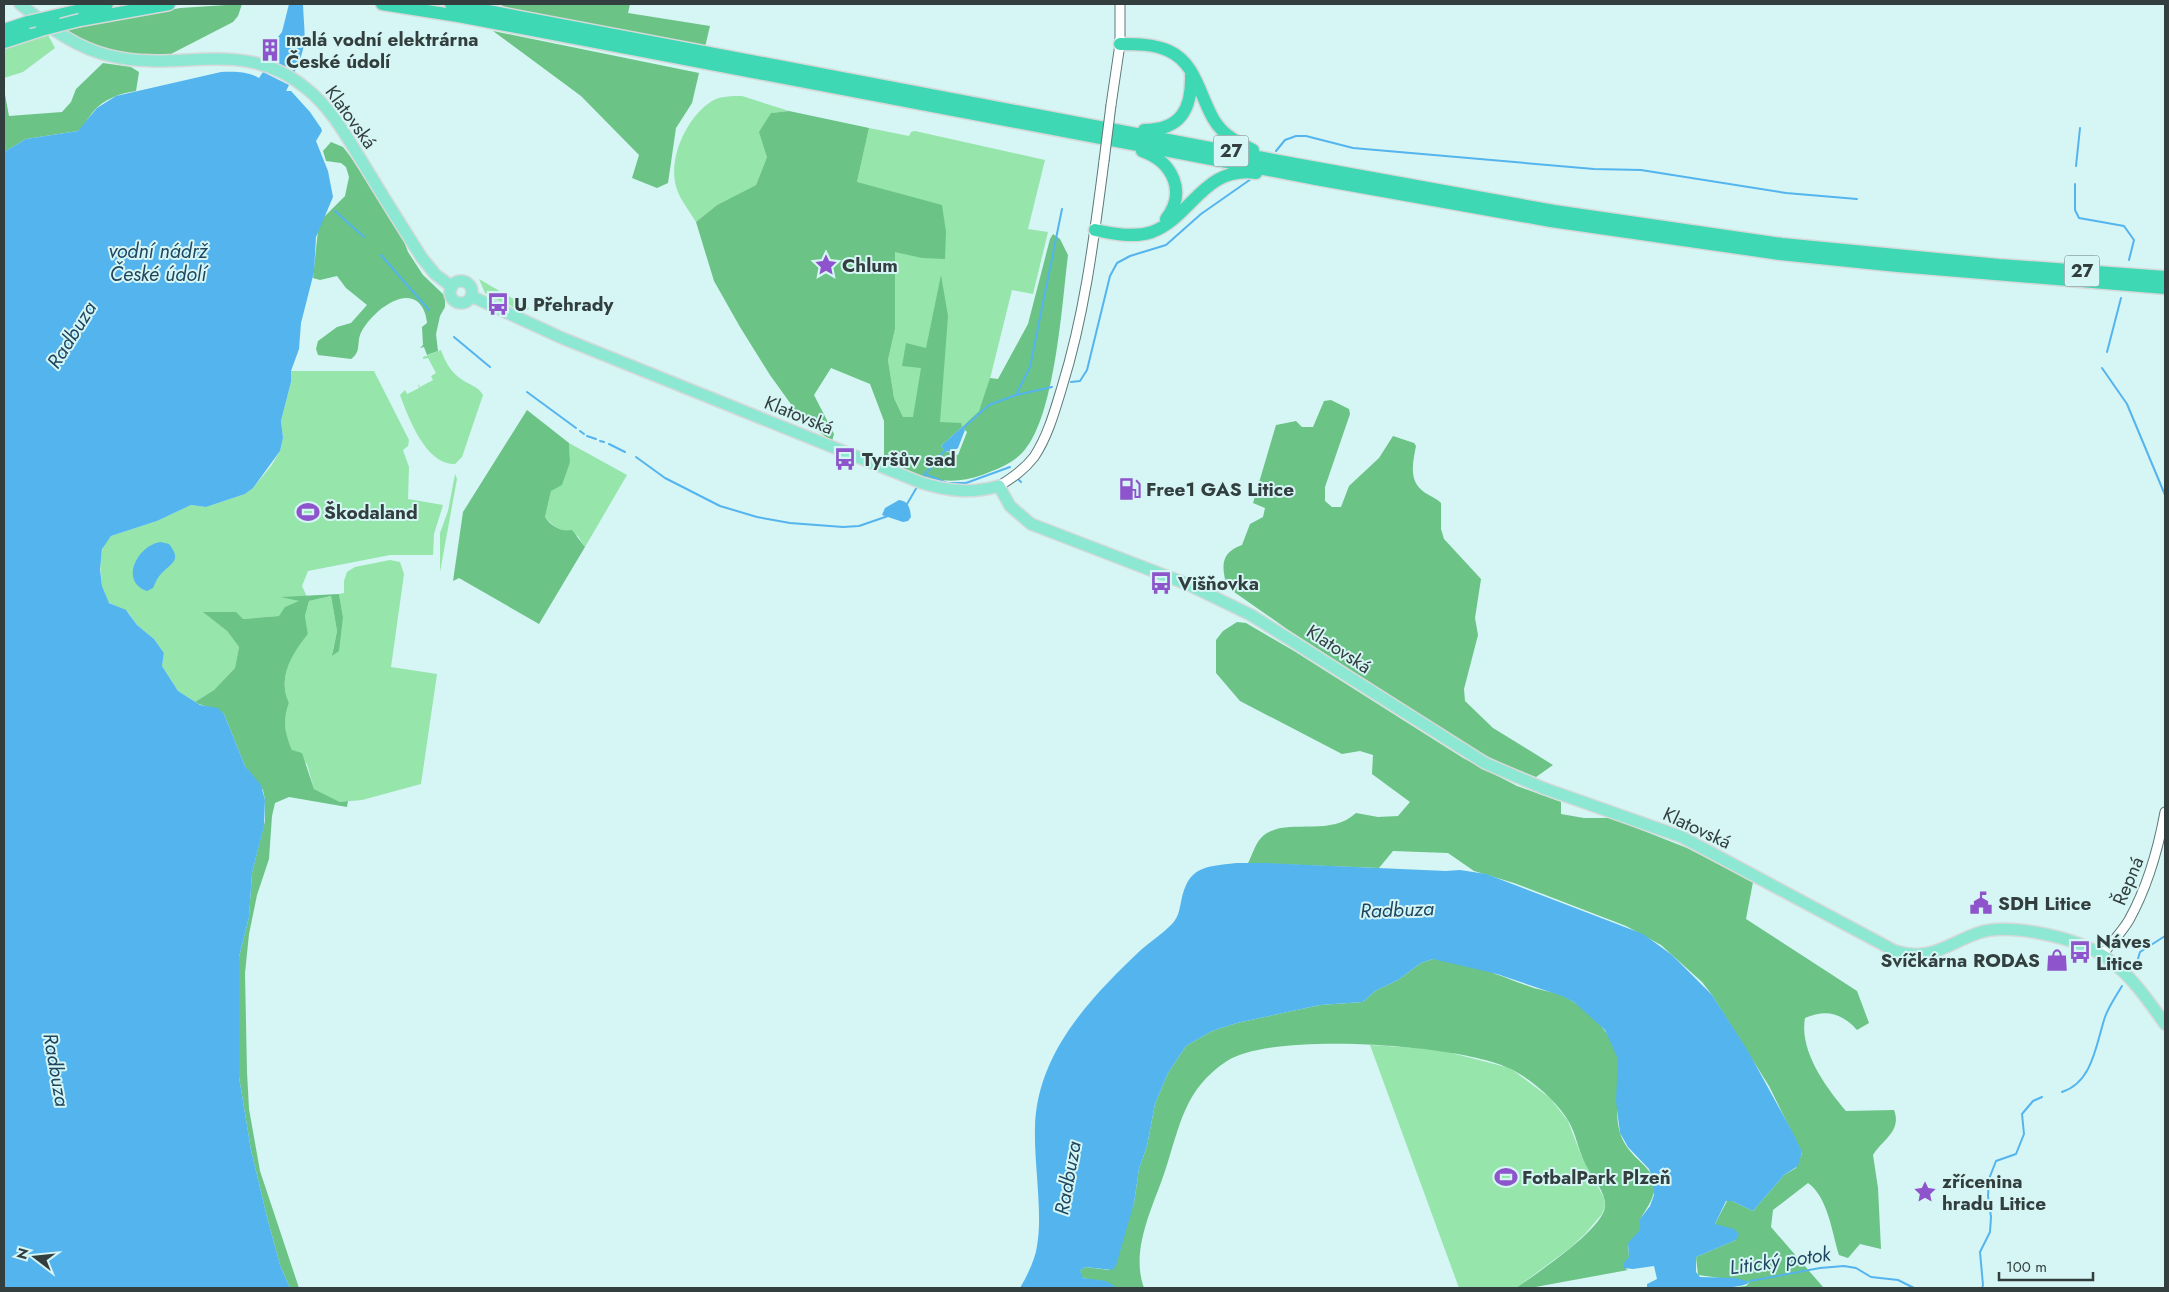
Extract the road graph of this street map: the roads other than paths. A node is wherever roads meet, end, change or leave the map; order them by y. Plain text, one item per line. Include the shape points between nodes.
1 (20, 4) edge
2 (107, 4) edge
3 (169, 4) edge
4 (382, 4) edge
5 (451, 4) edge
6 (1120, 4) edge
7 (4, 30) edge
8 (4, 42) edge
9 (1120, 44) junction
10 (1191, 72) junction
11 (1025, 113) junction
12 (1095, 137) junction
13 (1295, 164) junction
14 (1316, 179) junction
15 (1163, 226) junction
16 (1095, 230) junction
17 (2165, 277) edge
18 (2108, 284) junction
19 (2165, 288) edge
20 (2165, 296) edge
21 (999, 486) junction
22 (2165, 812) edge
23 (2103, 954) junction
24 (2165, 1024) edge

1 - 21 main road, Klatovská via 60,35 100,54 137,61 240,60 267,66 293,79 315,96 333,117 422,258 452,287 458,282 467,282 471,296 554,335 919,482 962,492
2 - 7 highway, bridge
3 - 8 highway, bridge via 80,20
4 - 12 highway, 27
5 - 11 highway, 27
6 - 9 street
9 - 10 highway via 1138,44 1169,51 1180,58
9 - 16 street, bridge
10 - 11 highway via 1189,104 1180,118 1166,127 1141,130 1047,112
10 - 13 highway via 1215,122 1225,134 1259,153 1286,158
11 - 13 highway, 27
12 - 14 highway, 27
12 - 15 highway via 1116,146 1148,153 1170,170 1176,183 1176,199
13 - 17 highway, 27 via 1554,211 1782,244
14 - 15 highway via 1304,181 1254,173 1225,177 1202,189 1171,222
14 - 18 highway, 27 via 1551,221 1742,248 1898,266
15 - 16 highway via 1138,235
16 - 21 street via 1074,347 1046,434 1027,465
18 - 19 highway, 27
18 - 20 highway
21 - 23 main road, Klatovská via 1016,512 1031,524 1187,584 1252,615 1485,763 1543,788 1682,837 1895,951 1915,955 1934,953 1977,933 2000,929 2059,938
22 - 23 street, Řepná via 2158,851 2146,885 2128,921
23 - 24 main road, Klatovská via 2130,976

